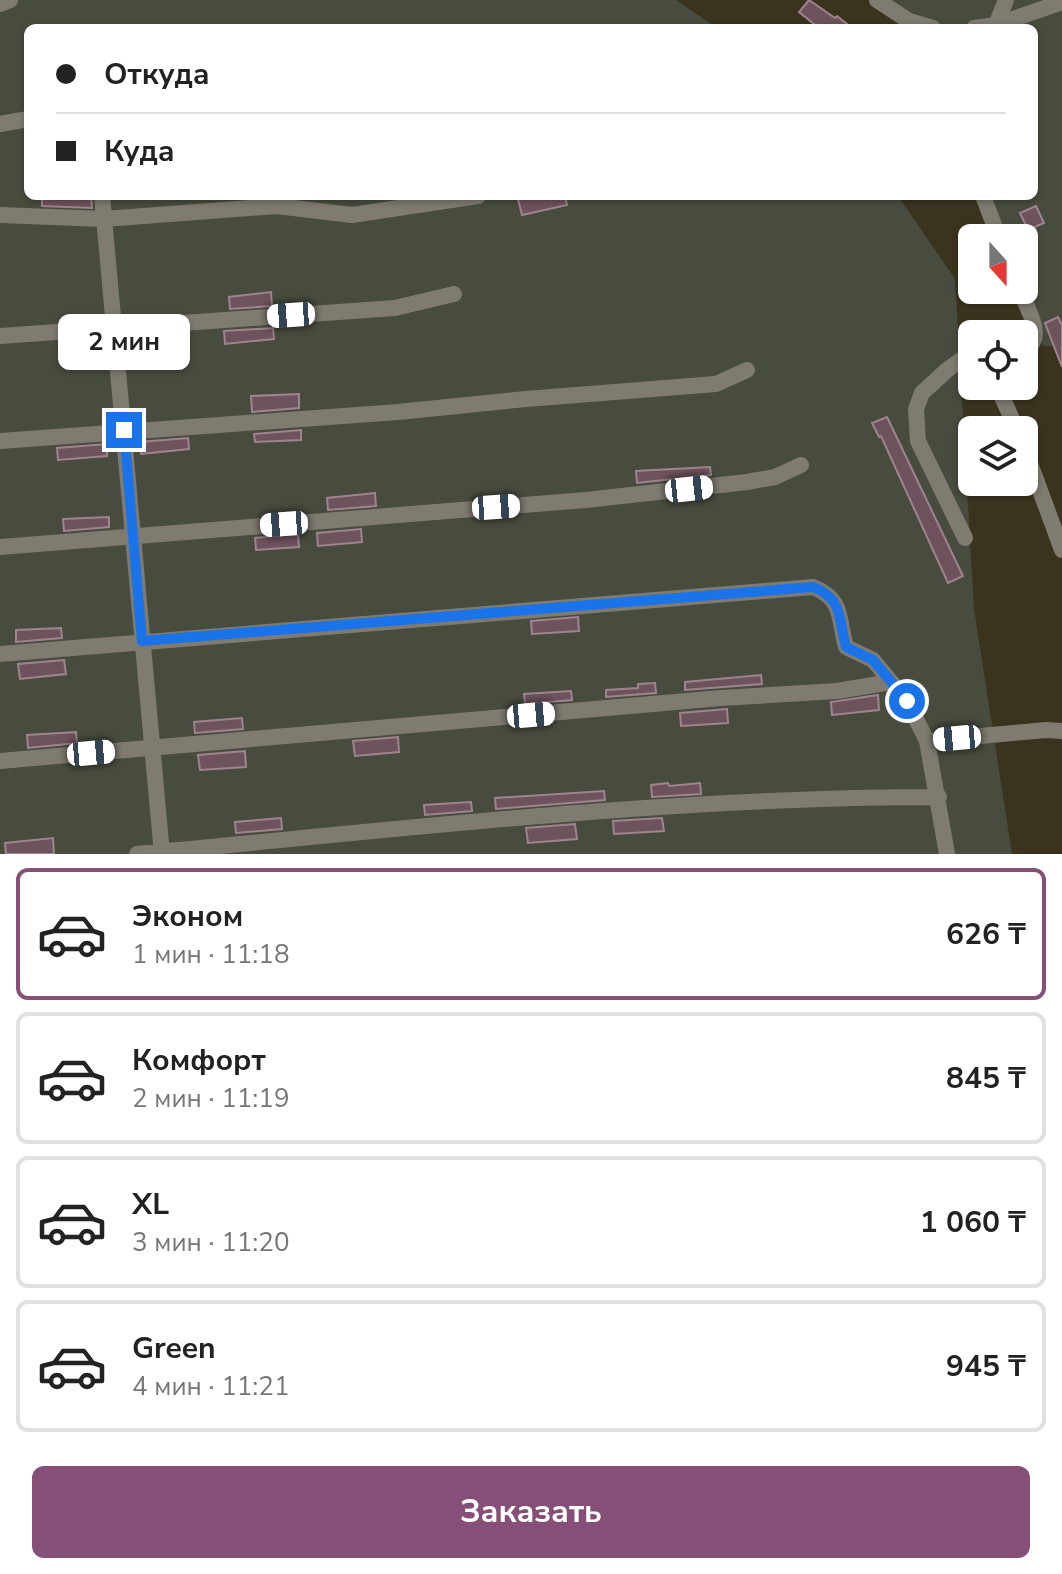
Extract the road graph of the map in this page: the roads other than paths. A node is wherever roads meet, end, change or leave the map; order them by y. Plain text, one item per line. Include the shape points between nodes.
1 (10, 0) edge
2 (877, 0) edge
3 (1006, 0) edge
4 (1062, 2) edge
5 (0, 4) edge
6 (910, 24) edge
7 (996, 24) edge
8 (999, 24) edge
9 (24, 120) edge
10 (0, 124) edge
11 (102, 200) edge
12 (451, 200) edge
13 (985, 200) edge
14 (0, 215) edge
15 (104, 219) junction
16 (994, 224) edge
17 (454, 294) dead end
18 (116, 329) junction
19 (0, 336) edge
20 (958, 362) edge
21 (747, 370) dead end
22 (124, 430) junction
23 (0, 441) edge
24 (801, 465) dead end
25 (1038, 485) edge
26 (133, 536) junction
27 (965, 538) dead end
28 (0, 547) edge
29 (1062, 550) edge
30 (142, 641) junction
31 (0, 654) edge
32 (891, 682) junction
33 (1062, 731) edge
34 (927, 741) junction
35 (151, 748) junction
36 (0, 761) edge
37 (939, 797) junction
38 (162, 853) edge
39 (137, 854) edge
40 (947, 854) edge

1 - 5 street
2 - 6 street
3 - 7 street
4 - 8 street
9 - 10 street
11 - 15 street
12 - 15 street via 352,215 277,206
13 - 16 street
14 - 15 street
15 - 18 street
17 - 18 street via 395,308
18 - 19 street
18 - 22 street
20 - 27 street via 922,393 916,409 918,441
21 - 22 street via 716,384
22 - 23 street
22 - 26 street
24 - 26 street via 747,482 586,500
25 - 29 street
26 - 28 street
26 - 30 street
30 - 31 street
30 - 32 street via 813,587 835,601 846,647 873,660
30 - 35 street
32 - 34 street
32 - 35 street via 837,691
33 - 34 street
34 - 37 street
35 - 36 street
35 - 38 street
37 - 38 street via 825,797 573,814
37 - 40 street
38 - 39 street

